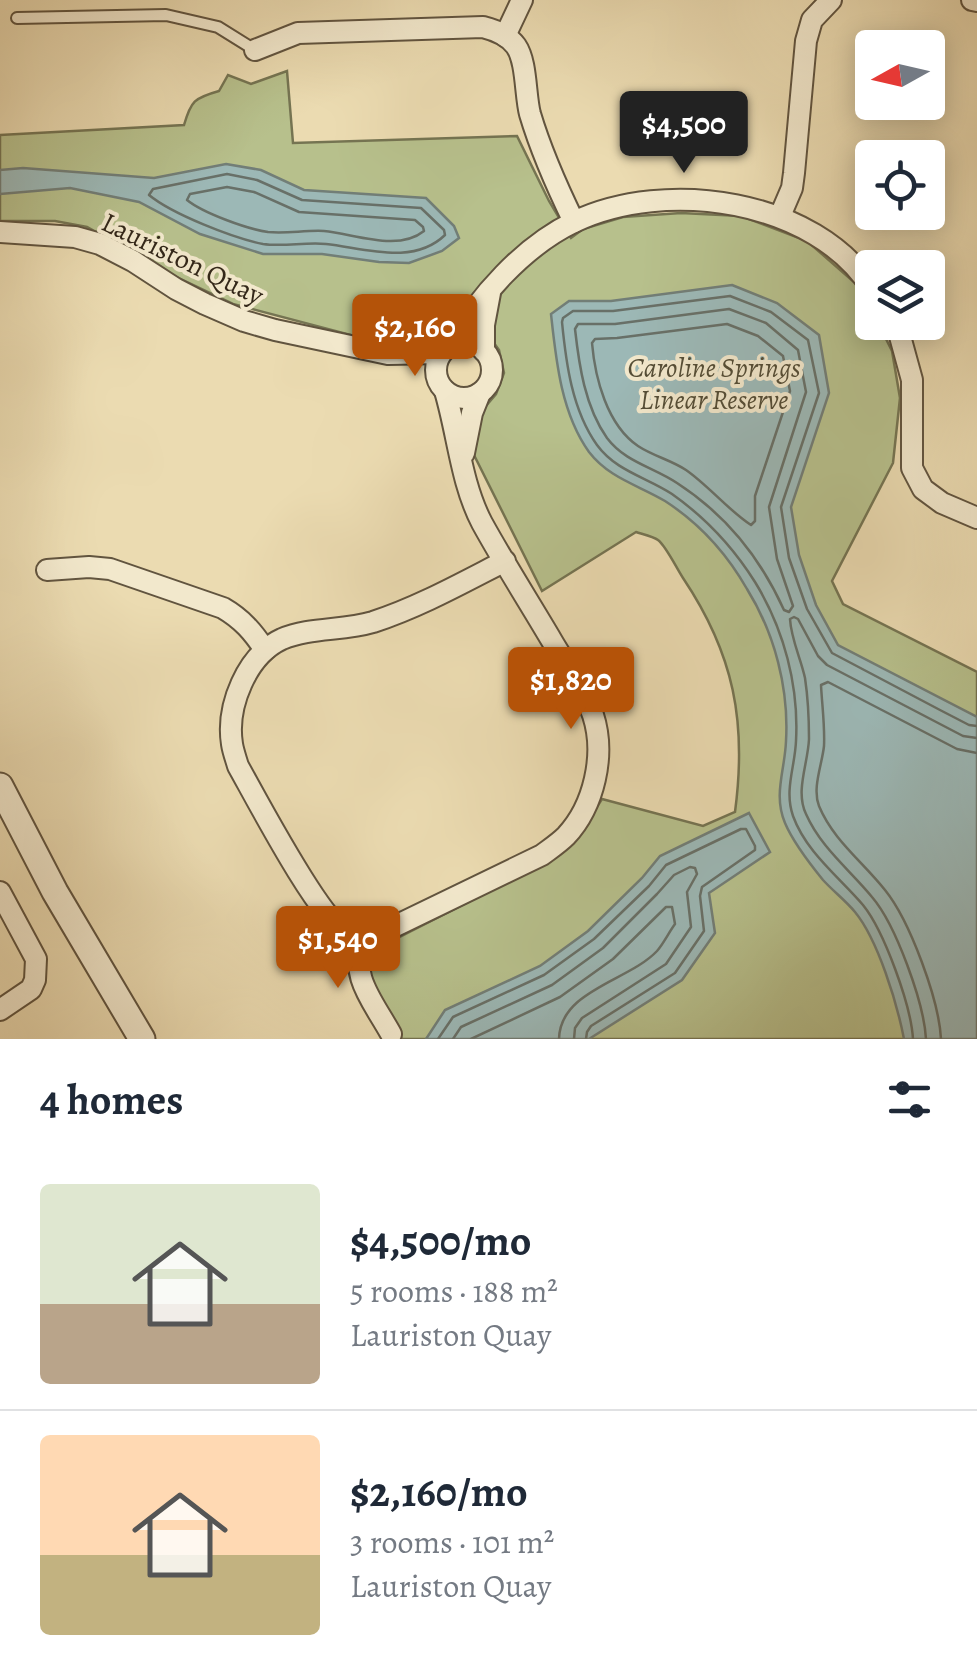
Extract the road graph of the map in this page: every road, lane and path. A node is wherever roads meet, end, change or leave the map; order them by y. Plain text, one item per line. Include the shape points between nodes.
1 (522, 0) edge
2 (821, 3) edge
3 (18, 18) dead end
4 (505, 36) junction
5 (254, 50) joint
6 (780, 216) junction
7 (574, 222) junction
8 (4, 236) edge
9 (855, 266) edge
10 (491, 291) junction
11 (901, 340) edge
12 (446, 349) junction
13 (484, 351) junction
14 (388, 354) junction
15 (441, 386) junction
16 (480, 394) junction
17 (462, 460) junction
18 (977, 518) edge
19 (505, 561) junction
20 (47, 570) dead end
21 (265, 650) junction
22 (0, 786) edge
23 (0, 892) edge
24 (362, 935) junction
25 (0, 1010) edge
26 (391, 1034) dead end
27 (142, 1039) edge

1 - 4 street
2 - 6 street via 806,41 792,188
3 - 5 lane via 166,15 218,27
4 - 5 street via 483,27 298,33
4 - 7 street via 521,59 530,113
6 - 7 street via 676,201 637,203
6 - 9 street
7 - 10 street via 538,243
8 - 14 street, Lauriston Quay via 100,244 244,321
10 - 12 street
10 - 13 street
11 - 18 street via 912,380 912,468 923,489
12 - 13 street via 469,342
12 - 14 street, Lauriston Quay
12 - 15 street via 436,371
13 - 16 street via 491,378
14 - 15 street, Lauriston Quay
15 - 16 street via 462,398
15 - 17 street
16 - 17 street
17 - 19 street via 473,502
19 - 21 street via 410,609 368,624 301,634
19 - 24 street via 592,714 598,759 592,792 580,818 542,856 384,932
20 - 21 street via 110,569 223,608
21 - 24 street via 243,679 232,710 238,766 320,908 344,931
22 - 27 street
23 - 25 street via 36,969 31,989
24 - 26 street via 360,980

